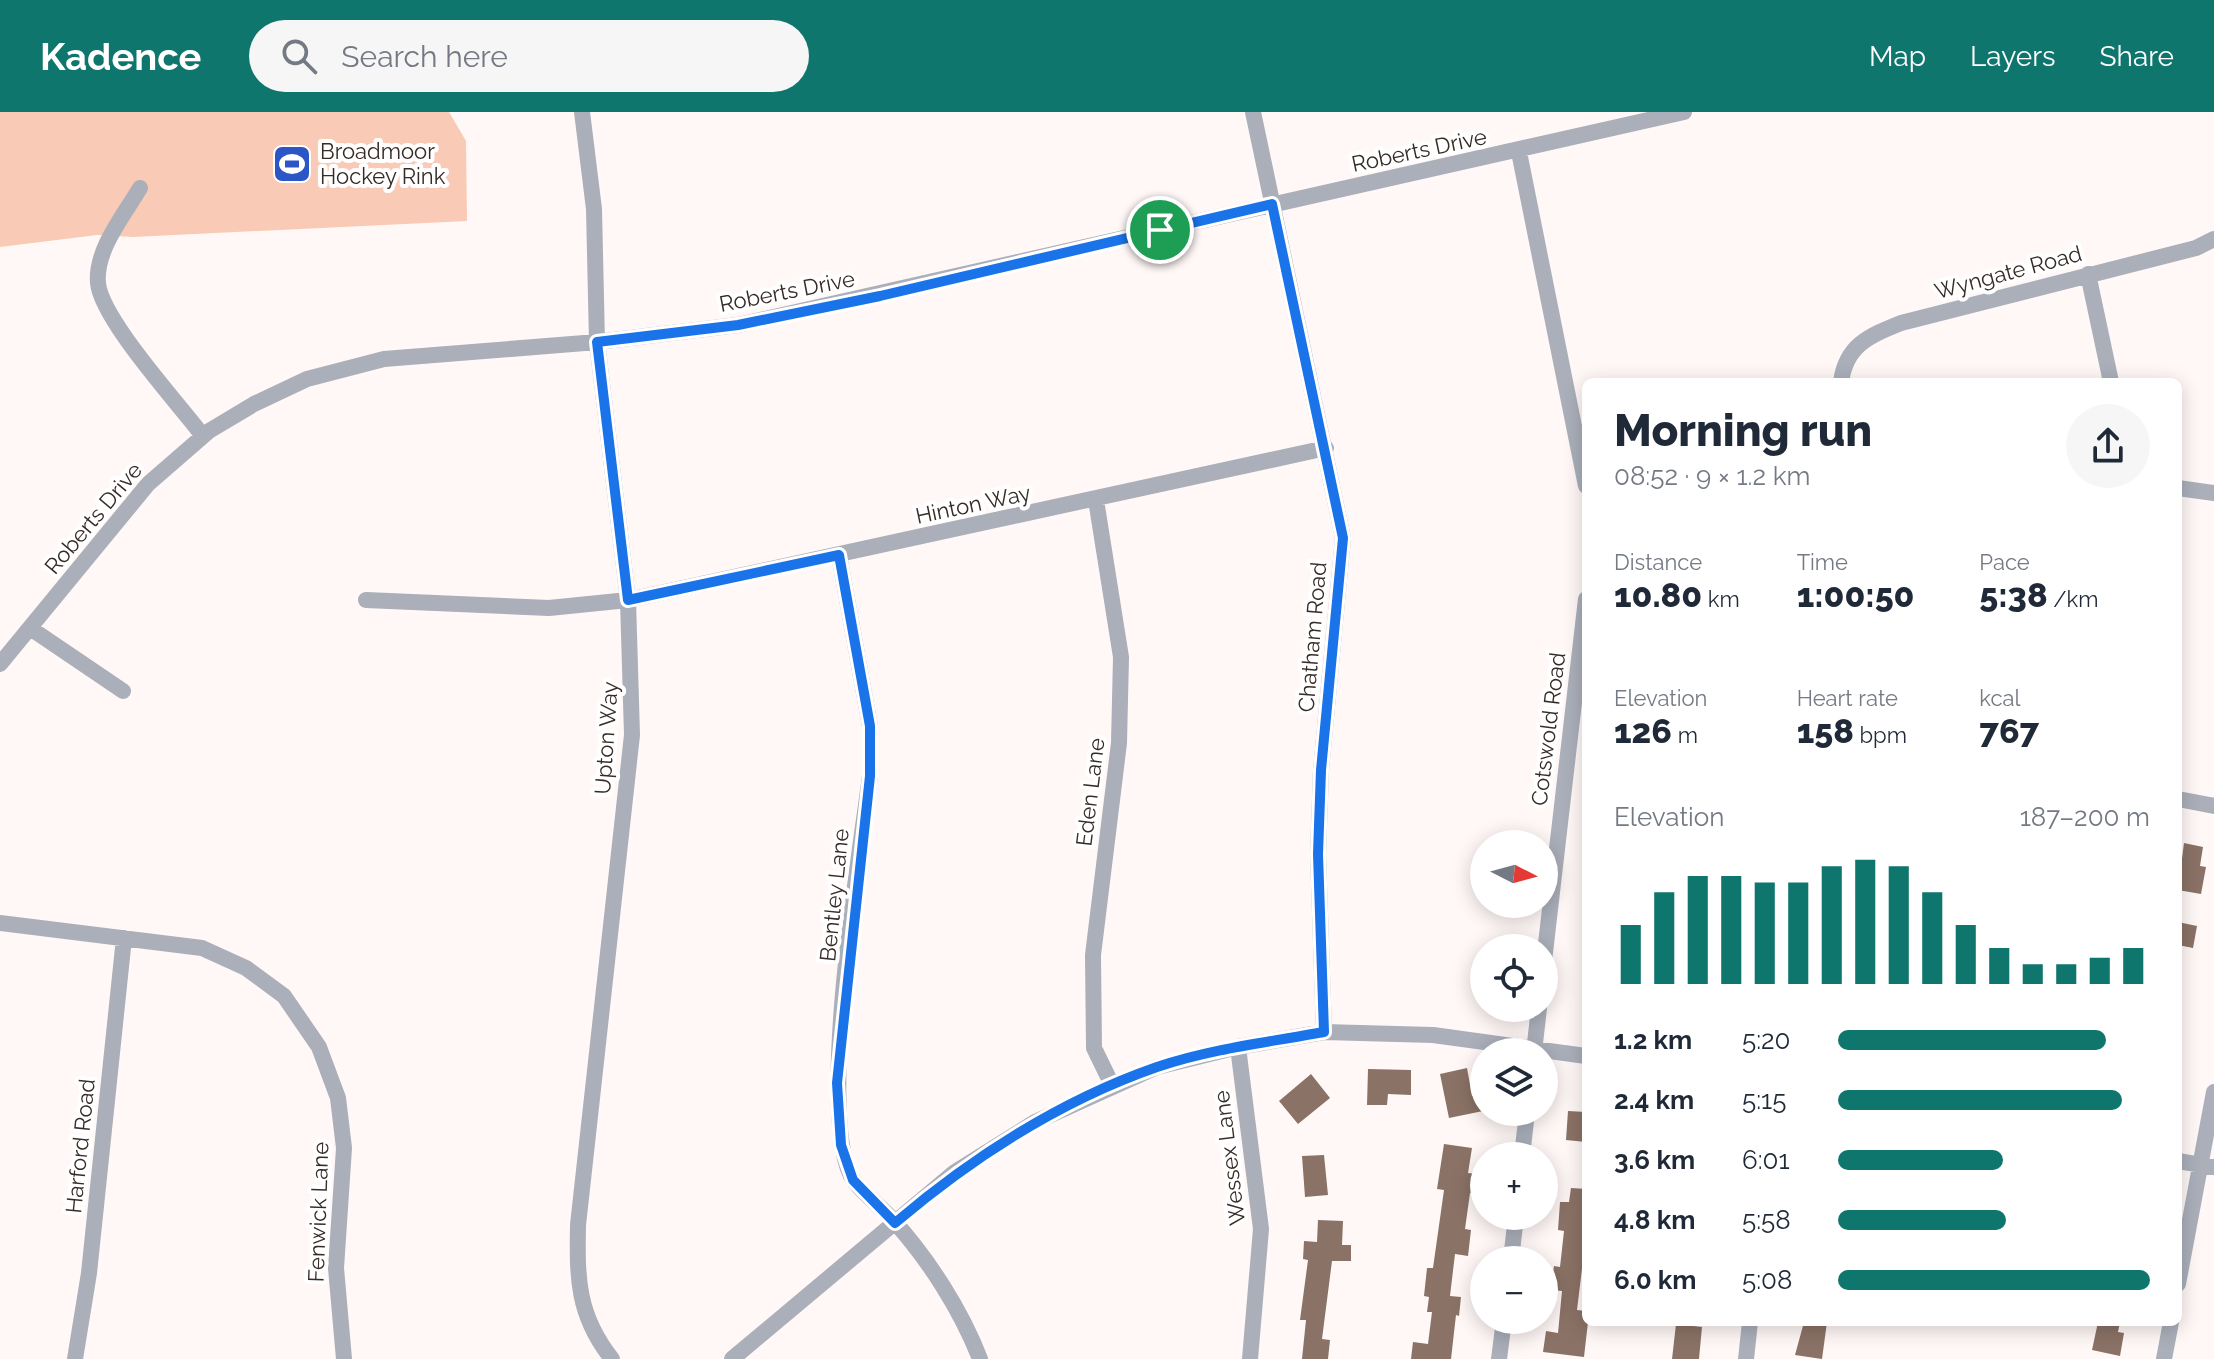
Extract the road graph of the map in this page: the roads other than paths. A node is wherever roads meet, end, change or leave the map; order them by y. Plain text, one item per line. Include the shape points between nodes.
1 (582, 112) edge
2 (1253, 112) edge
3 (1684, 112) edge
4 (1519, 152) junction
5 (140, 188) dead end
6 (1272, 204) junction
7 (2214, 239) edge
8 (2088, 274) junction
9 (597, 342) junction
10 (1842, 378) edge
11 (2110, 378) edge
12 (203, 436) junction
13 (1326, 448) junction
14 (1582, 466) edge
15 (2182, 489) edge
16 (2214, 493) edge
17 (1096, 500) junction
18 (839, 555) junction
19 (366, 600) dead end
20 (628, 600) junction
21 (30, 628) junction
22 (1582, 633) edge
23 (0, 664) edge
24 (123, 691) dead end
25 (2182, 800) edge
26 (2214, 806) edge
27 (0, 923) edge
28 (1547, 934) edge
29 (124, 938) junction
30 (1324, 1032) junction
31 (1470, 1040) edge
32 (1238, 1047) junction
33 (1558, 1053) edge
34 (1582, 1056) edge
35 (1113, 1087) junction
36 (2214, 1092) edge
37 (2182, 1162) edge
38 (2207, 1166) edge
39 (895, 1223) junction
40 (2182, 1268) edge
41 (1750, 1326) edge
42 (2170, 1326) edge
43 (1502, 1334) edge
44 (75, 1359) edge
45 (344, 1359) edge
46 (612, 1359) edge
47 (732, 1359) edge
48 (980, 1359) edge
49 (1250, 1359) edge
50 (1499, 1359) edge
51 (1746, 1359) edge
52 (2164, 1359) edge

1 - 9 street, Upton Way via 594,209
2 - 6 street, Chatham Road
3 - 4 street, Roberts Drive
4 - 6 street, Roberts Drive
4 - 14 street
5 - 12 street via 104,249 98,283 112,318
6 - 9 street, Roberts Drive via 738,325
6 - 13 street, Chatham Road
7 - 8 street, Wyngate Road
8 - 10 street, Wyngate Road via 1866,337 1849,353
8 - 11 street
9 - 12 street, Roberts Drive via 384,359 307,379
9 - 20 street, Upton Way
12 - 21 street, Roberts Drive via 148,484
13 - 17 street, Hinton Way
13 - 30 street, Chatham Road via 1343,538 1321,770
15 - 16 street
17 - 18 street, Hinton Way
17 - 35 street, Eden Lane via 1121,657 1119,743 1093,955 1094,1048
18 - 20 street, Hinton Way
18 - 39 street, Bentley Lane via 870,726 870,776 837,1083 841,1145 853,1180
19 - 20 street, Hinton Way via 549,608
20 - 46 street, Upton Way via 632,735 577,1240 577,1285 598,1341
21 - 23 street, Roberts Drive
21 - 24 street
22 - 28 street, Cotswold Road
25 - 26 street
27 - 29 street, Fenwick Lane
29 - 44 street, Harford Road
29 - 45 street, Fenwick Lane via 202,948 246,968 284,996 319,1047 338,1098 344,1148 336,1268
30 - 31 street
30 - 32 street
32 - 35 street via 1157,1067
32 - 49 street, Wessex Lane via 1261,1229
33 - 34 street
35 - 39 street via 1035,1122 955,1172
36 - 38 street
37 - 38 street
38 - 40 street
39 - 47 street
39 - 48 street, Bentley Lane via 965,1320
41 - 51 street
42 - 52 street
43 - 50 street

